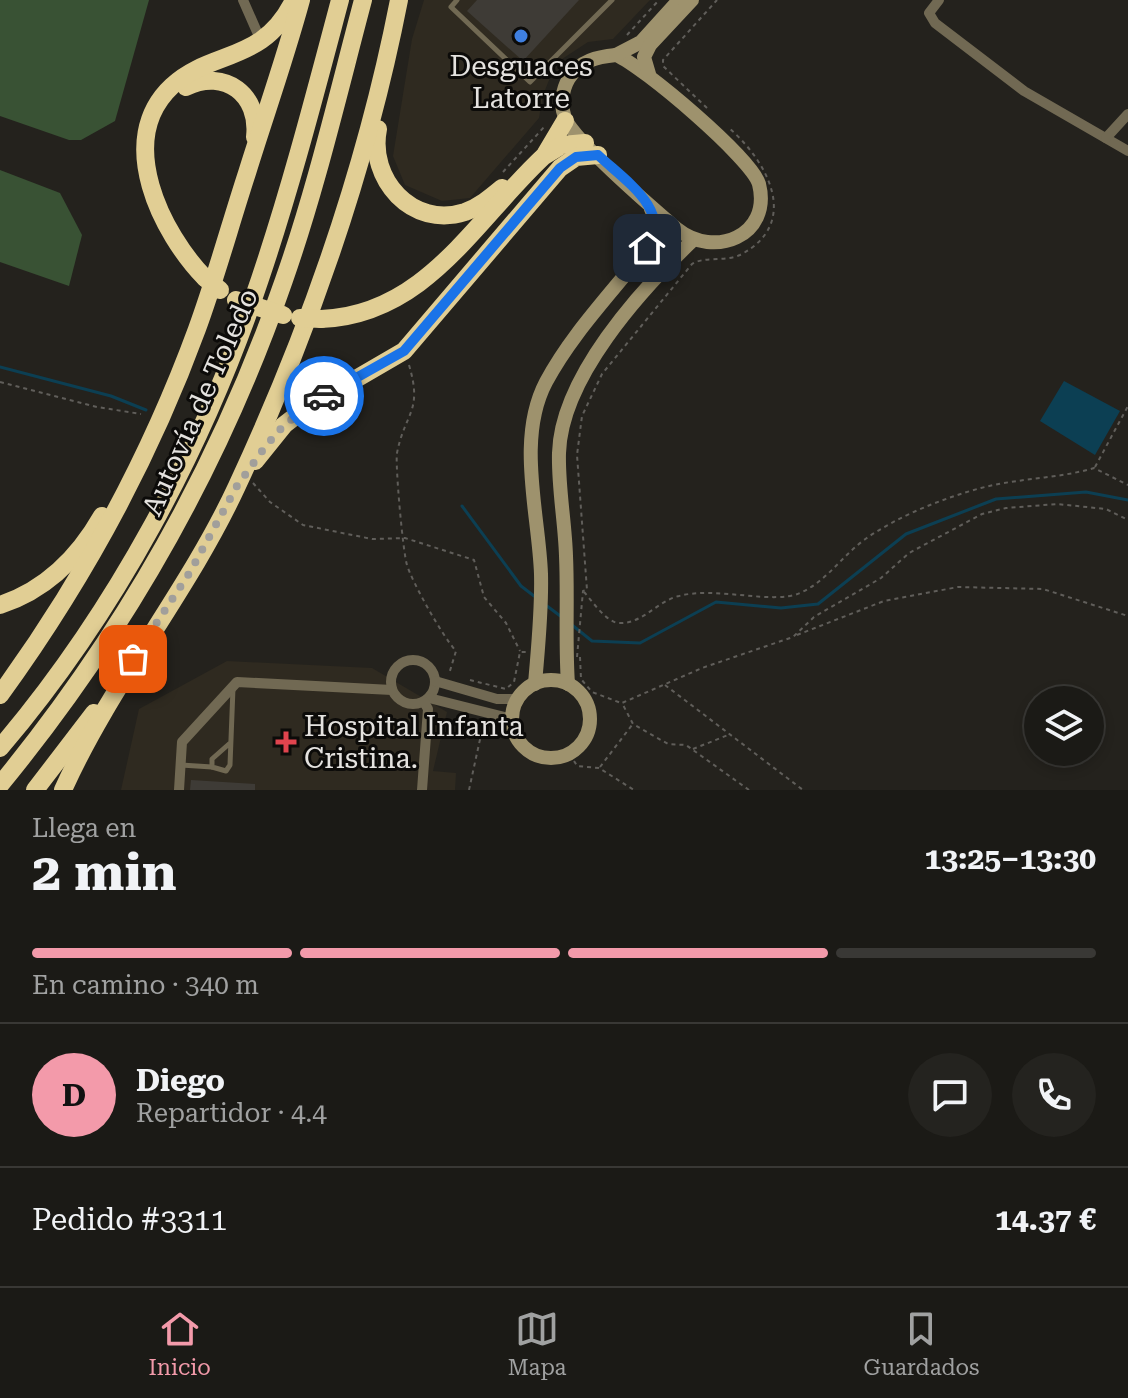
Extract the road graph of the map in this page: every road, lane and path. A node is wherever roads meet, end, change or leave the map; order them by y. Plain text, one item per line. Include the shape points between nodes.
1 (243, 0) edge
2 (294, 0) edge
3 (301, 0) edge
4 (340, 0) edge
5 (363, 0) edge
6 (399, 0) edge
7 (457, 0) edge
8 (612, 0) edge
9 (659, 0) edge
10 (679, 0) edge
11 (692, 0) edge
12 (717, 0) edge
13 (936, 3) edge
14 (261, 41) junction
15 (616, 55) junction
16 (649, 74) junction
17 (381, 94) junction
18 (158, 108) junction
19 (711, 112) dead end
20 (1128, 114) edge
21 (565, 121) junction
22 (721, 121) dead end
23 (1106, 138) junction
24 (592, 149) junction
25 (1128, 151) edge
26 (542, 158) junction
27 (249, 165) junction
28 (649, 205) junction
29 (692, 241) junction
30 (404, 351) junction
31 (0, 382) edge
32 (172, 392) junction
33 (1128, 406) edge
34 (141, 414) dead end
35 (1094, 468) junction
36 (244, 483) junction
37 (1128, 485) edge
38 (1128, 520) edge
39 (405, 538) junction
40 (583, 591) junction
41 (0, 605) edge
42 (1128, 616) edge
43 (573, 624) junction
44 (150, 636) junction
45 (793, 637) junction
46 (520, 652) junction
47 (537, 653) junction
48 (574, 656) junction
49 (463, 678) dead end
50 (435, 681) junction
51 (535, 684) junction
52 (568, 684) junction
53 (664, 684) junction
54 (233, 687) junction
55 (446, 687) junction
56 (392, 690) junction
57 (0, 695) edge
58 (517, 699) junction
59 (423, 701) junction
60 (622, 703) junction
61 (487, 710) junction
62 (512, 719) junction
63 (633, 724) junction
64 (730, 734) junction
65 (229, 744) junction
66 (0, 748) edge
67 (692, 749) junction
68 (570, 754) junction
69 (181, 765) junction
70 (212, 767) junction
71 (599, 768) junction
72 (0, 785) edge
73 (35, 790) edge
74 (63, 790) edge
75 (179, 790) edge
76 (416, 790) edge
77 (422, 790) edge
78 (469, 790) edge
79 (634, 790) edge
80 (749, 790) edge
81 (803, 790) edge

1 - 14 street
2 - 14 highway
3 - 27 highway
4 - 66 highway, Autovía de Toledo via 268,255 213,399 140,546
5 - 72 highway, Autovía de Toledo via 285,279 210,461 112,633
6 - 17 highway
7 - 8 lane via 451,7 530,82
9 - 15 path via 619,43
10 - 15 main road via 641,42
11 - 16 main road via 650,45 644,57
12 - 19 path via 663,60 663,66
13 - 23 street via 929,13 935,23 1004,76
14 - 18 highway via 179,81
15 - 16 main road
15 - 21 main road via 598,57 575,70 562,94
16 - 29 main road via 751,169 758,183 757,214 737,238 707,245
17 - 26 highway via 378,161 398,198 419,211 463,213
17 - 36 highway via 339,235
18 - 26 highway, bridge via 147,151 151,189 170,237 220,289 292,316 321,319 370,311 406,294 456,251
18 - 27 highway via 198,82 235,85 247,96 255,116
20 - 23 street
21 - 24 main road
21 - 26 highway
22 - 40 path via 763,163 771,179 774,210 757,240 739,256 692,264 594,388 582,416 577,455 587,590
23 - 25 street
24 - 26 highway via 562,145
24 - 28 main road
24 - 30 highway via 560,168
27 - 32 highway
28 - 29 main road
28 - 47 main road via 657,223 655,237 586,319 544,385 533,426 531,479 541,601
29 - 43 main road via 609,335 582,374 563,425 559,453
30 - 36 highway via 331,391 284,425
30 - 39 path via 417,390 397,455
31 - 34 path
32 - 41 highway via 94,530 70,561 28,595
32 - 57 highway via 98,546
33 - 35 path
35 - 37 path
35 - 40 path via 981,487 919,511 867,538 820,583 788,597 716,591 679,596 620,623 612,622
36 - 39 path via 303,525 372,539
36 - 44 highway
38 - 45 path via 1106,509 1057,504 982,514 909,553
39 - 46 path via 474,560 484,597 506,623
39 - 55 path via 407,565 443,637 456,651
40 - 43 path
42 - 45 path via 1043,589 958,587 884,601
43 - 48 main road
43 - 48 path via 581,640
44 - 73 highway
44 - 74 highway
45 - 53 path
46 - 47 path
46 - 49 path via 514,682 506,689
47 - 51 main road
48 - 52 main road
48 - 60 path via 581,679 592,692
50 - 55 street
50 - 56 street via 425,664 405,662 392,676
50 - 59 street
51 - 52 main road
51 - 58 main road
52 - 68 main road via 590,713 586,737
53 - 60 path
53 - 64 path
54 - 56 street via 237,682
54 - 65 lane
54 - 69 street via 182,742
55 - 58 street
56 - 59 street via 402,701
58 - 62 main road
59 - 61 street
59 - 76 street
59 - 77 street via 428,709
60 - 63 path
61 - 62 street
61 - 78 path
62 - 68 main road via 517,739 533,754
63 - 67 path via 668,744
63 - 71 path
64 - 67 path
64 - 81 path
65 - 70 lane via 216,753
65 - 70 lane via 226,771
67 - 80 path
68 - 71 path via 577,766
69 - 70 lane
69 - 75 street
71 - 79 path

